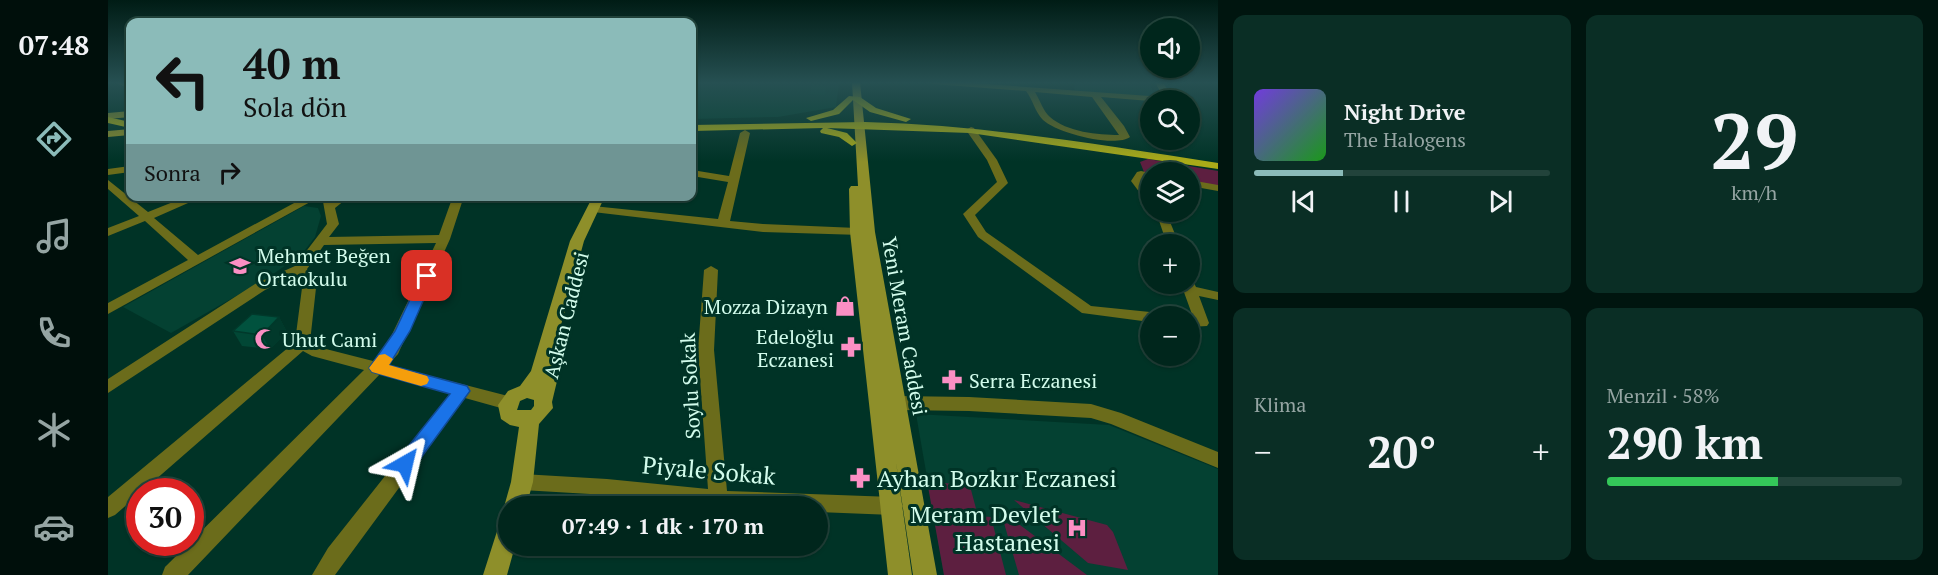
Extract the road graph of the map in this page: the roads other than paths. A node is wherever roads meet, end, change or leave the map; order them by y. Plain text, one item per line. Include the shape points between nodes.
1 (840, 109) edge
2 (854, 109) edge
3 (872, 109) edge
4 (1041, 109) edge
5 (1106, 109) edge
6 (126, 115) edge
7 (108, 118) edge
8 (798, 121) junction
9 (855, 122) junction
10 (936, 123) junction
11 (126, 124) edge
12 (696, 124) edge
13 (108, 126) edge
14 (780, 126) junction
15 (907, 126) junction
16 (696, 129) edge
17 (126, 130) edge
18 (971, 130) junction
19 (126, 132) edge
20 (745, 133) dead end
21 (108, 134) edge
22 (857, 144) junction
23 (1218, 160) edge
24 (1218, 166) edge
25 (126, 170) edge
26 (108, 172) edge
27 (696, 174) edge
28 (735, 180) junction
29 (108, 183) edge
30 (1200, 185) edge
31 (1218, 188) edge
32 (126, 200) edge
33 (128, 201) edge
34 (186, 201) edge
35 (307, 201) edge
36 (329, 201) edge
37 (457, 201) edge
38 (597, 201) edge
39 (593, 209) junction
40 (145, 217) junction
41 (723, 224) junction
42 (108, 232) edge
43 (584, 232) junction
44 (857, 232) junction
45 (444, 238) junction
46 (321, 241) junction
47 (197, 261) junction
48 (300, 269) junction
49 (711, 270) dead end
50 (1200, 290) edge
51 (1218, 296) edge
52 (108, 309) edge
53 (1140, 316) edge
54 (302, 344) junction
55 (377, 368) junction
56 (108, 387) edge
57 (461, 391) junction
58 (526, 391) junction
59 (545, 399) junction
60 (508, 403) junction
61 (897, 403) junction
62 (530, 420) junction
63 (1218, 460) edge
64 (522, 482) junction
65 (518, 496) edge
66 (690, 496) edge
67 (718, 496) edge
68 (828, 503) edge
69 (892, 506) junction
70 (108, 509) edge
71 (500, 556) edge
72 (173, 575) edge
73 (323, 575) edge
74 (495, 575) edge
75 (900, 575) edge
76 (926, 575) edge

1 - 8 main road
2 - 9 main road, Yeni Meram Caddesi
3 - 10 main road
4 - 5 street via 1056,126 1112,138 1125,137
6 - 7 main road
7 - 11 main road
8 - 9 main road
8 - 12 main road
9 - 10 main road
9 - 14 main road
9 - 15 main road
9 - 22 main road, Yeni Meram Caddesi
10 - 23 main road
13 - 17 main road
14 - 16 main road
14 - 22 main road via 830,131
15 - 18 main road
15 - 22 main road via 875,131
18 - 24 main road
18 - 53 street via 1003,183 969,214 982,234 1087,310
19 - 21 main road
20 - 28 street
22 - 44 main road, Yeni Meram Caddesi
22 - 61 main road, Yeni Meram Caddesi
25 - 26 street
27 - 28 street
28 - 41 street
29 - 32 street
30 - 31 street
33 - 40 street
34 - 40 street
35 - 47 street
36 - 46 street via 333,224
37 - 45 street
38 - 39 main road, Aşkan Caddesi
39 - 41 street
39 - 43 main road, Aşkan Caddesi
40 - 42 street
40 - 47 street
41 - 44 street
43 - 58 main road, Aşkan Caddesi via 577,241 539,373
43 - 59 main road, Aşkan Caddesi
44 - 69 main road, Yeni Meram Caddesi
45 - 46 street
45 - 55 street via 403,331
46 - 48 street
47 - 52 street
48 - 54 street via 309,288
48 - 56 street via 260,287
49 - 67 street, Soylu Sokak via 706,350
50 - 51 street
54 - 55 street via 317,352
54 - 70 street
55 - 57 street
55 - 72 street
57 - 60 street
57 - 73 street
58 - 59 main road via 538,392
58 - 60 main road
59 - 62 main road via 544,408
60 - 62 main road via 512,418
61 - 63 street via 1102,413
61 - 76 main road, Yeni Meram Caddesi
62 - 64 main road
64 - 65 main road
64 - 66 street, Piyale Sokak
68 - 69 street, Piyale Sokak
69 - 75 main road, Yeni Meram Caddesi
71 - 74 main road

